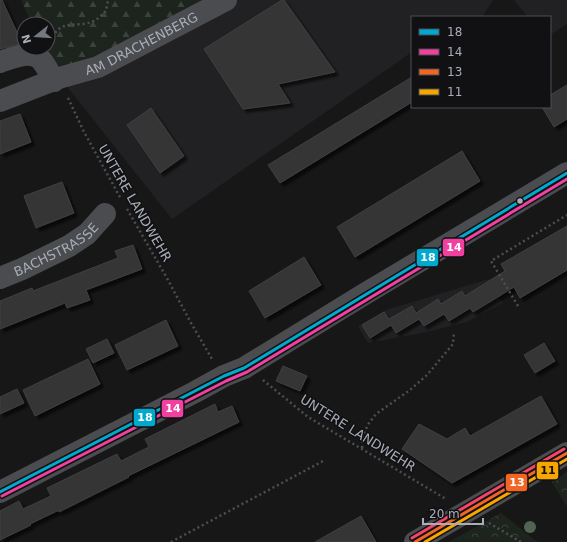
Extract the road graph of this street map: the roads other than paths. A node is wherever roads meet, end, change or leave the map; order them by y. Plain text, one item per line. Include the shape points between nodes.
1 (226, 0) edge
2 (0, 62) edge
3 (56, 80) junction
4 (0, 100) edge
5 (567, 174) edge
6 (105, 214) dead end
7 (0, 278) edge
8 (567, 453) edge
9 (0, 492) edge
10 (415, 542) edge

1 - 3 street, AM DRACHENBERG via 98,67
2 - 3 street via 19,55 35,56 43,61
3 - 4 street, AM DRACHENBERG
5 - 9 street via 244,368
6 - 7 street, BACHSTRASSE via 87,234 69,246
8 - 10 street via 459,507

